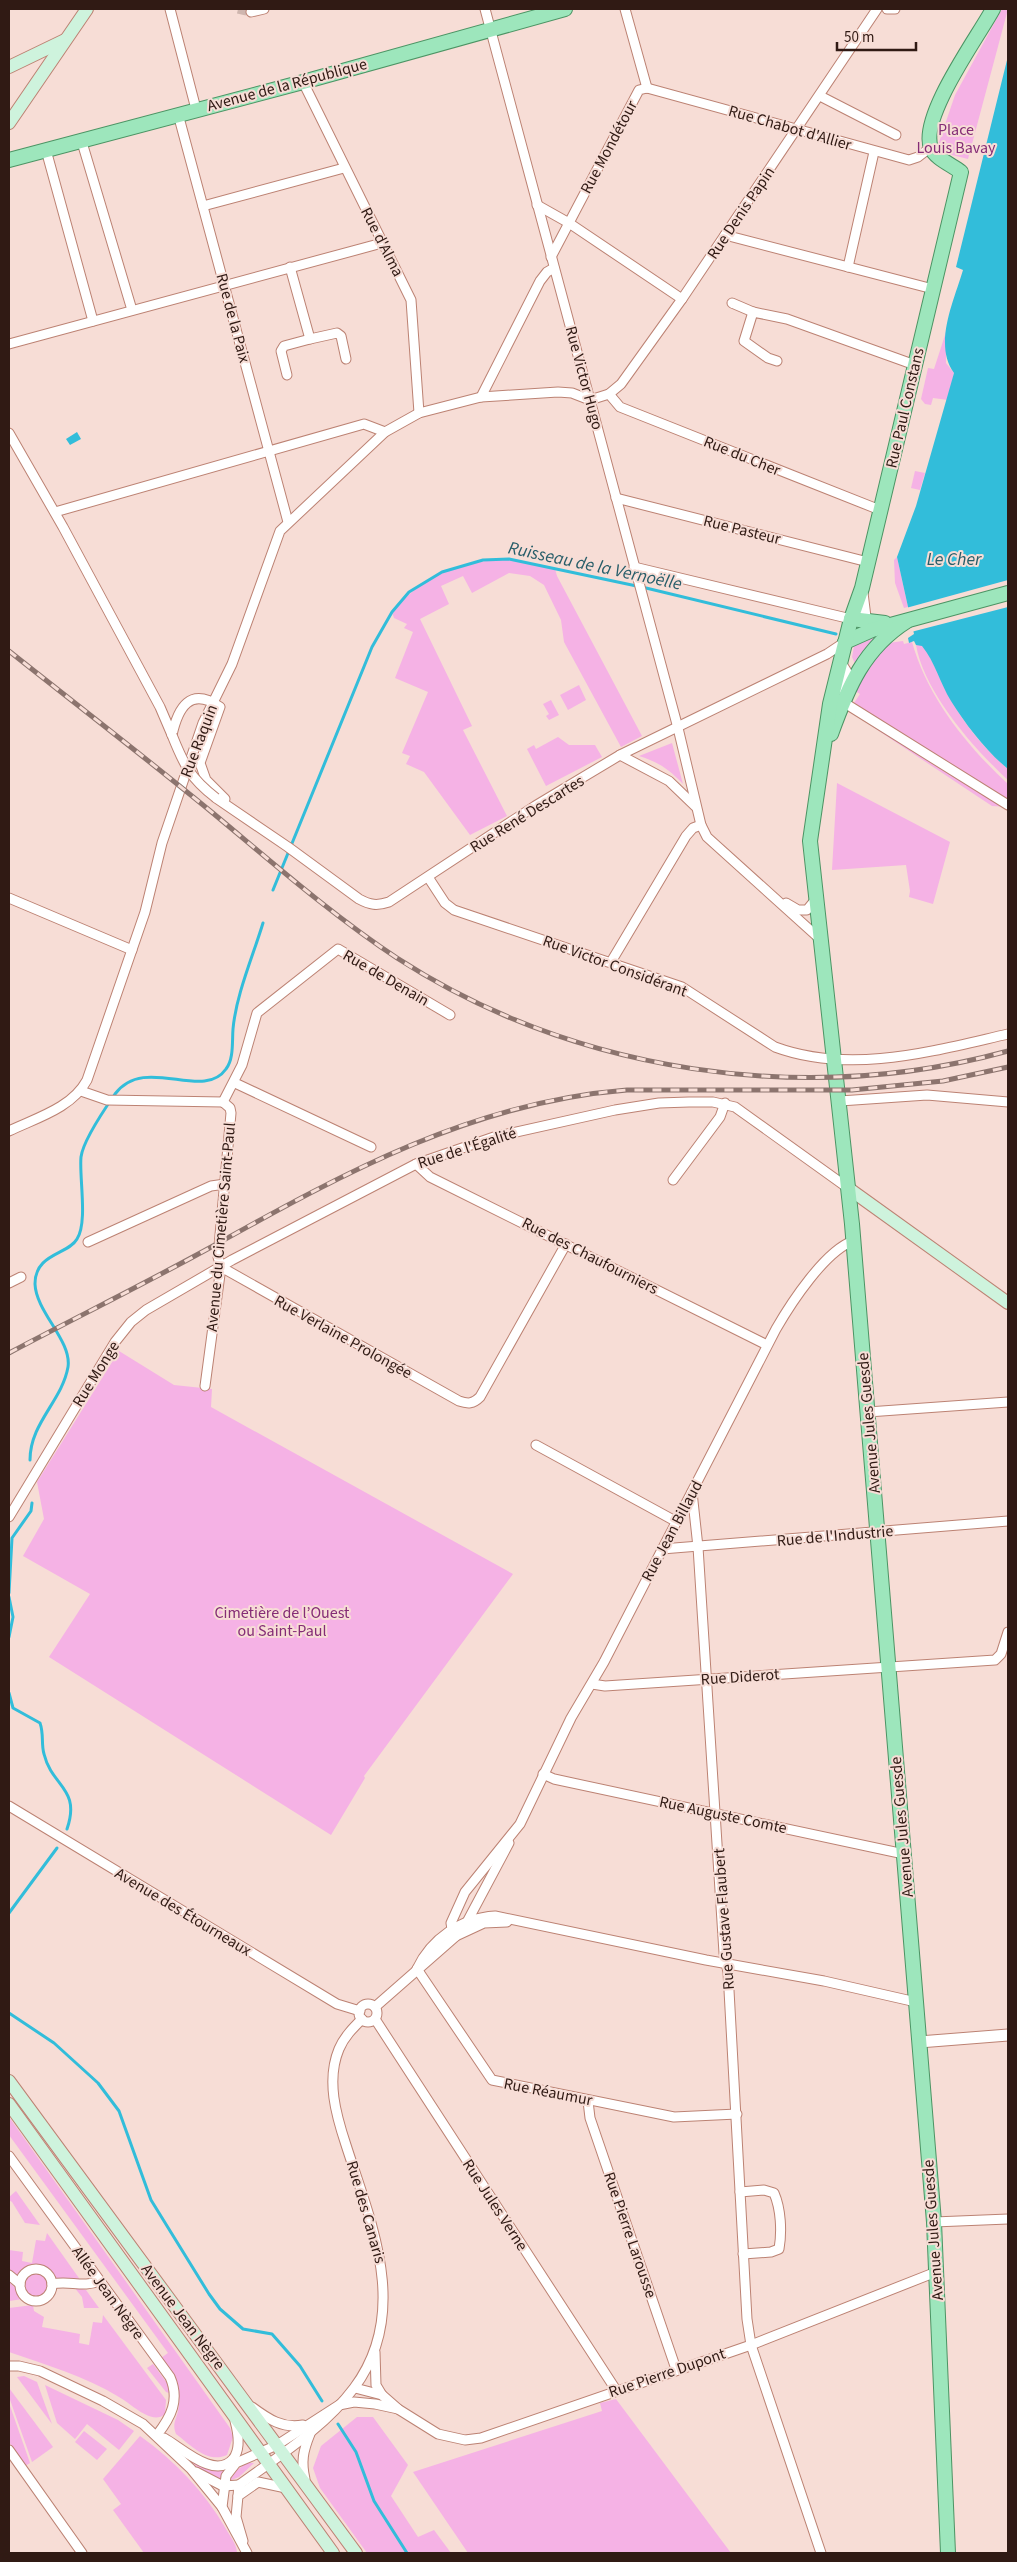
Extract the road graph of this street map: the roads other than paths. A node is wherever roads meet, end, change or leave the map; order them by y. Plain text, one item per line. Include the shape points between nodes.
1 (87, 9) edge
2 (170, 9) edge
3 (264, 9) edge
4 (485, 9) edge
5 (565, 9) edge
6 (625, 9) edge
7 (877, 9) edge
8 (887, 9) edge
9 (895, 9) edge
10 (993, 9) edge
11 (251, 12) dead end
12 (490, 28) junction
13 (65, 40) junction
14 (9, 67) edge
15 (303, 82) junction
16 (647, 88) junction
17 (820, 96) junction
18 (196, 109) junction
19 (178, 114) junction
20 (9, 123) edge
21 (797, 129) junction
22 (896, 135) dead end
23 (81, 139) junction
24 (931, 147) junction
25 (46, 150) junction
26 (874, 152) junction
27 (9, 160) edge
28 (344, 168) junction
29 (537, 205) junction
30 (203, 206) junction
31 (569, 223) junction
32 (726, 235) junction
33 (382, 243) junction
34 (551, 256) junction
35 (290, 267) junction
36 (848, 267) junction
37 (554, 268) junction
38 (224, 285) junction
39 (933, 289) junction
40 (682, 299) junction
41 (732, 303) dead end
42 (132, 310) junction
43 (753, 312) junction
44 (93, 321) junction
45 (310, 339) junction
46 (9, 344) edge
47 (346, 359) dead end
48 (777, 361) dead end
49 (915, 366) junction
50 (287, 375) dead end
51 (609, 394) junction
52 (481, 397) junction
53 (590, 400) junction
54 (418, 413) junction
55 (385, 432) junction
56 (9, 433) edge
57 (269, 452) junction
58 (616, 498) junction
59 (880, 510) junction
60 (55, 512) junction
61 (288, 522) junction
62 (868, 562) junction
63 (634, 567) junction
64 (862, 588) junction
65 (1008, 593) edge
66 (851, 619) junction
67 (899, 624) junction
68 (873, 625) junction
69 (845, 642) junction
70 (827, 654) junction
71 (840, 661) junction
72 (851, 685) junction
73 (213, 702) junction
74 (844, 702) junction
75 (861, 714) junction
76 (837, 717) junction
77 (678, 728) junction
78 (172, 735) junction
79 (620, 755) junction
80 (820, 765) junction
81 (1008, 804) edge
82 (696, 807) junction
83 (240, 814) junction
84 (701, 825) junction
85 (428, 877) junction
86 (775, 896) junction
87 (9, 898) edge
88 (816, 898) junction
89 (820, 939) junction
90 (132, 950) junction
91 (611, 962) junction
92 (450, 1015) dead end
93 (1008, 1034) edge
94 (836, 1061) junction
95 (235, 1083) junction
96 (81, 1091) junction
97 (840, 1101) junction
98 (223, 1102) junction
99 (1008, 1102) edge
100 (725, 1104) junction
101 (9, 1131) edge
102 (371, 1147) dead end
103 (416, 1164) junction
104 (673, 1180) dead end
105 (225, 1184) junction
106 (848, 1188) junction
107 (854, 1241) junction
108 (88, 1242) dead end
109 (566, 1244) junction
110 (221, 1267) junction
111 (22, 1277) dead end
112 (9, 1284) edge
113 (1008, 1303) edge
114 (767, 1345) junction
115 (205, 1386) dead end
116 (1008, 1402) edge
117 (868, 1412) junction
118 (536, 1445) dead end
119 (692, 1492) junction
120 (9, 1517) edge
121 (1008, 1521) edge
122 (677, 1522) junction
123 (878, 1532) junction
124 (698, 1547) junction
125 (662, 1548) junction
126 (1008, 1632) edge
127 (888, 1667) junction
128 (707, 1680) junction
129 (592, 1684) junction
130 (543, 1774) junction
131 (9, 1806) edge
132 (716, 1814) junction
133 (511, 1838) junction
134 (904, 1854) junction
135 (479, 1899) junction
136 (495, 1916) junction
137 (467, 1920) junction
138 (522, 1922) junction
139 (457, 1932) junction
140 (726, 1963) junction
141 (417, 1969) junction
142 (916, 2002) junction
143 (375, 2007) junction
144 (361, 2015) junction
145 (375, 2019) junction
146 (1008, 2035) edge
147 (919, 2042) junction
148 (9, 2081) edge
149 (588, 2101) junction
150 (9, 2104) edge
151 (737, 2114) junction
152 (9, 2156) edge
153 (740, 2192) junction
154 (1008, 2219) edge
155 (934, 2222) junction
156 (743, 2254) junction
157 (936, 2272) junction
158 (9, 2275) edge
159 (99, 2281) junction
160 (20, 2284) junction
161 (52, 2284) junction
162 (375, 2345) junction
163 (751, 2345) junction
164 (9, 2366) edge
165 (676, 2369) junction
166 (355, 2388) junction
167 (616, 2390) junction
168 (382, 2395) junction
169 (246, 2402) junction
170 (339, 2405) junction
171 (398, 2409) junction
172 (234, 2415) junction
173 (310, 2428) junction
174 (157, 2435) junction
175 (280, 2449) junction
176 (9, 2450) edge
177 (261, 2451) junction
178 (235, 2460) junction
179 (269, 2463) junction
180 (192, 2469) junction
181 (239, 2484) junction
182 (306, 2484) junction
183 (223, 2486) junction
184 (286, 2488) junction
185 (238, 2496) junction
186 (222, 2507) junction
187 (245, 2550) edge
188 (82, 2553) edge
189 (334, 2553) edge
190 (356, 2553) edge
191 (821, 2553) edge
192 (948, 2553) edge

1 - 13 main road
2 - 18 street
3 - 11 street
4 - 12 street, Rue Victor Hugo
5 - 12 main road, Avenue de la République
6 - 16 street, Rue Mondétour
7 - 17 street, Rue Denis Papin
8 - 9 street
10 - 24 main road via 946,86 930,134
12 - 15 main road, Avenue de la République
12 - 29 street, Rue Victor Hugo
13 - 14 main road
13 - 20 main road
15 - 18 main road, Avenue de la République
15 - 28 street, Rue d'Alma
16 - 21 street, Rue Chabot d'Allier
16 - 31 street, Rue Mondétour via 639,90
17 - 21 street, Rue Denis Papin
17 - 22 street
18 - 19 main road, Avenue de la République
19 - 23 main road, Avenue de la République
19 - 30 street, Rue de la Paix
21 - 26 street, Rue Chabot d'Allier
21 - 32 street, Rue Denis Papin
23 - 25 main road, Avenue de la République
23 - 42 street
24 - 26 street, Rue Chabot d'Allier via 909,160
24 - 39 main road, Rue Paul Constans via 935,154 961,172
25 - 27 main road, Avenue de la République
25 - 44 street
26 - 36 street
28 - 30 street
28 - 33 street, Rue d'Alma
29 - 31 street
29 - 34 street, Rue Victor Hugo
30 - 38 street, Rue de la Paix
31 - 34 street, Rue Mondétour
31 - 40 street
32 - 36 street
32 - 40 street, Rue Denis Papin
33 - 35 street
33 - 54 street, Rue d'Alma via 411,300
34 - 37 street, Rue Victor Hugo
35 - 38 street
35 - 45 street
36 - 39 street
37 - 52 street via 540,281
37 - 53 street, Rue Victor Hugo
38 - 42 street
38 - 57 street, Rue de la Paix
39 - 49 main road, Rue Paul Constans
40 - 51 street, Rue Denis Papin via 621,384
41 - 43 street
42 - 44 street
43 - 48 street via 744,341
43 - 49 street via 787,318
44 - 46 street
45 - 47 street via 337,333 341,336
45 - 50 street via 284,346 281,351
49 - 59 main road, Rue Paul Constans
51 - 53 street, Rue Denis Papin
51 - 59 street, Rue du Cher via 620,407
52 - 53 street, Rue Raquin via 558,392
52 - 54 street, Rue Raquin
53 - 58 street, Rue Victor Hugo
54 - 55 street, Rue Raquin
55 - 57 street via 364,424
55 - 61 street, Rue Raquin
56 - 60 street
57 - 60 street
57 - 61 street, Rue de la Paix
58 - 62 street, Rue Pasteur
58 - 63 street, Rue Victor Hugo
59 - 62 main road, Rue Paul Constans
60 - 78 street
61 - 73 street, Rue Raquin via 280,531 232,664
62 - 64 main road, Rue Paul Constans
63 - 66 street
63 - 77 street, Rue Victor Hugo
64 - 66 main road, Rue Paul Constans
64 - 68 street via 862,605
65 - 67 main road
66 - 68 main road
66 - 69 main road, Rue Paul Constans
67 - 68 main road
67 - 72 main road via 871,650
68 - 69 main road
69 - 70 street, Rue René Descartes
69 - 71 main road, Rue Paul Constans
70 - 71 street
70 - 77 street, Rue René Descartes
71 - 76 street via 847,672
71 - 80 main road, Rue Paul Constans
72 - 74 main road
72 - 75 street
73 - 78 street via 199,698 182,706
73 - 83 street via 220,707 200,763 206,780
73 - 90 street, Rue Raquin via 162,843
74 - 75 street
74 - 76 main road
75 - 81 street
76 - 80 main road
77 - 79 street, Rue René Descartes
77 - 82 street, Rue Victor Hugo
78 - 83 street, bridge via 182,762 196,783
79 - 82 street via 670,781
79 - 85 street, Rue René Descartes via 535,806
80 - 88 main road, Avenue Jules Guesde via 810,841
82 - 84 street, Rue Victor Hugo
83 - 85 street, Rue René Descartes via 369,905 389,902
84 - 86 street via 707,837
84 - 91 street via 686,836
85 - 91 street, Rue Victor Considérant via 445,903 454,910
86 - 88 street via 798,910 809,909
86 - 89 street
87 - 90 street
88 - 89 main road, Avenue Jules Guesde
89 - 94 main road, Avenue Jules Guesde
90 - 96 street, Rue Raquin
91 - 94 street, Rue Victor Considérant via 682,987 775,1047 810,1058
92 - 95 street, Rue de Denain via 338,949 257,1013
93 - 94 street, Rue Victor Considérant via 929,1052
94 - 97 main road, Avenue Jules Guesde
95 - 98 street, Rue de Denain
95 - 102 street
96 - 98 street via 111,1101
96 - 101 street via 70,1102
97 - 99 street via 927,1095
97 - 106 main road, Avenue Jules Guesde
98 - 105 street, Avenue du Cimetière Saint-Paul via 231,1113
100 - 103 street, Rue de l'Égalité via 659,1103 568,1119 494,1137
100 - 104 street via 720,1117
100 - 106 street, Rue de l'Égalité via 735,1107
103 - 109 street, Rue des Chaufourniers via 430,1177
103 - 110 street, Rue de l'Égalité
105 - 108 street via 211,1186
105 - 110 street, Avenue du Cimetière Saint-Paul via 218,1257
106 - 107 main road, Avenue Jules Guesde
106 - 113 main road
107 - 114 street, Rue Jean Billaud via 834,1252 790,1306
107 - 117 main road, Avenue Jules Guesde
109 - 110 street, Rue Verlaine Prolongée via 480,1397 467,1404
109 - 114 street, Rue des Chaufourniers
110 - 115 street, Avenue du Cimetière Saint-Paul
110 - 120 street, Rue Monge via 131,1322 115,1342
111 - 112 street
114 - 119 street, Rue Jean Billaud
116 - 117 street
117 - 123 main road, Avenue Jules Guesde
118 - 122 street
119 - 122 street, Rue Jean Billaud
119 - 124 street, Rue Gustave Flaubert
121 - 123 street, Rue de l'Industrie
122 - 125 street, Rue Jean Billaud
123 - 124 street, Rue de l'Industrie
123 - 127 main road, Avenue Jules Guesde
124 - 125 street, Rue de l'Industrie
124 - 128 street, Rue Gustave Flaubert
125 - 129 street, Rue Jean Billaud
126 - 127 street, Rue Diderot via 1001,1654 995,1660
127 - 128 street, Rue Diderot
127 - 134 main road, Avenue Jules Guesde
128 - 129 street, Rue Diderot
128 - 132 street, Rue Gustave Flaubert
129 - 130 street, Rue Jean Billaud
130 - 132 street, Rue Auguste Comte
130 - 133 street, Rue Jean Billaud
131 - 144 street, Avenue des Étourneaux via 337,2004
132 - 134 street, Rue Auguste Comte
132 - 140 street, Rue Gustave Flaubert
133 - 135 street
133 - 139 street via 465,1892 451,1923
134 - 142 main road, Avenue Jules Guesde
135 - 136 street via 484,1910
135 - 137 street
136 - 137 street
136 - 138 street
137 - 139 street
138 - 139 street via 484,1923
138 - 140 street
139 - 141 street via 421,1959
140 - 142 street
140 - 151 street, Rue Gustave Flaubert
141 - 143 street
141 - 149 street, Rue Réaumur via 492,2080
142 - 147 main road, Avenue Jules Guesde
143 - 144 street via 368,2004
143 - 145 street
144 - 145 street via 370,2022
144 - 162 street, Rue des Canaris via 339,2049 333,2096 383,2270 384,2298
145 - 167 street, Rue Jules Verne
146 - 147 street
147 - 155 main road, Avenue Jules Guesde
148 - 169 main road, Avenue Jean Nègre
149 - 151 street, Rue Réaumur via 674,2117
149 - 165 street, Rue Pierre Larousse via 590,2118
150 - 172 main road, Avenue Jean Nègre
151 - 153 street, Rue Gustave Flaubert
152 - 159 street, Allée Jean Nègre
153 - 156 street, Rue Gustave Flaubert
153 - 156 street via 764,2190 774,2194 778,2203 780,2240 778,2249 771,2252
154 - 155 street
155 - 157 main road, Avenue Jules Guesde
156 - 163 street, Rue Gustave Flaubert
157 - 163 street, Rue Pierre Dupont
157 - 192 main road, Avenue Jules Guesde
158 - 160 street
159 - 161 street via 91,2285
159 - 174 street, Allée Jean Nègre via 172,2383 174,2407
160 - 161 street via 24,2274 34,2270 44,2271
160 - 161 street via 25,2297 38,2301 50,2294
162 - 166 street, Rue des Canaris
162 - 168 street via 376,2385
163 - 165 street, Rue Pierre Dupont
163 - 191 street, Rue Gustave Flaubert
164 - 174 street via 46,2374 122,2411
165 - 167 street, Rue Pierre Dupont
166 - 168 street
166 - 170 street, Rue des Canaris
167 - 171 street, Rue Pierre Dupont via 481,2438 465,2440 438,2434
168 - 171 street
169 - 173 street via 266,2418 291,2428
169 - 175 main road, Avenue Jean Nègre
170 - 171 street via 368,2403
170 - 173 street, Rue des Canaris via 328,2419
172 - 177 main road, Avenue Jean Nègre
172 - 178 street via 238,2433
173 - 175 street, Rue des Canaris
173 - 182 street via 301,2465
174 - 178 street via 206,2464 218,2467
174 - 180 street
175 - 177 street
175 - 179 street, Rue des Canaris
175 - 182 main road, Avenue Jean Nègre
176 - 188 street
177 - 178 street
177 - 179 main road, Avenue Jean Nègre
178 - 183 street
179 - 181 street, Rue des Canaris
179 - 184 main road, Avenue Jean Nègre
180 - 183 street
180 - 186 street
181 - 183 street
181 - 185 street
182 - 190 main road, Avenue Jean Nègre
183 - 186 street
184 - 185 street via 258,2482
184 - 189 main road, Avenue Jean Nègre
185 - 187 street via 236,2517
186 - 187 street

